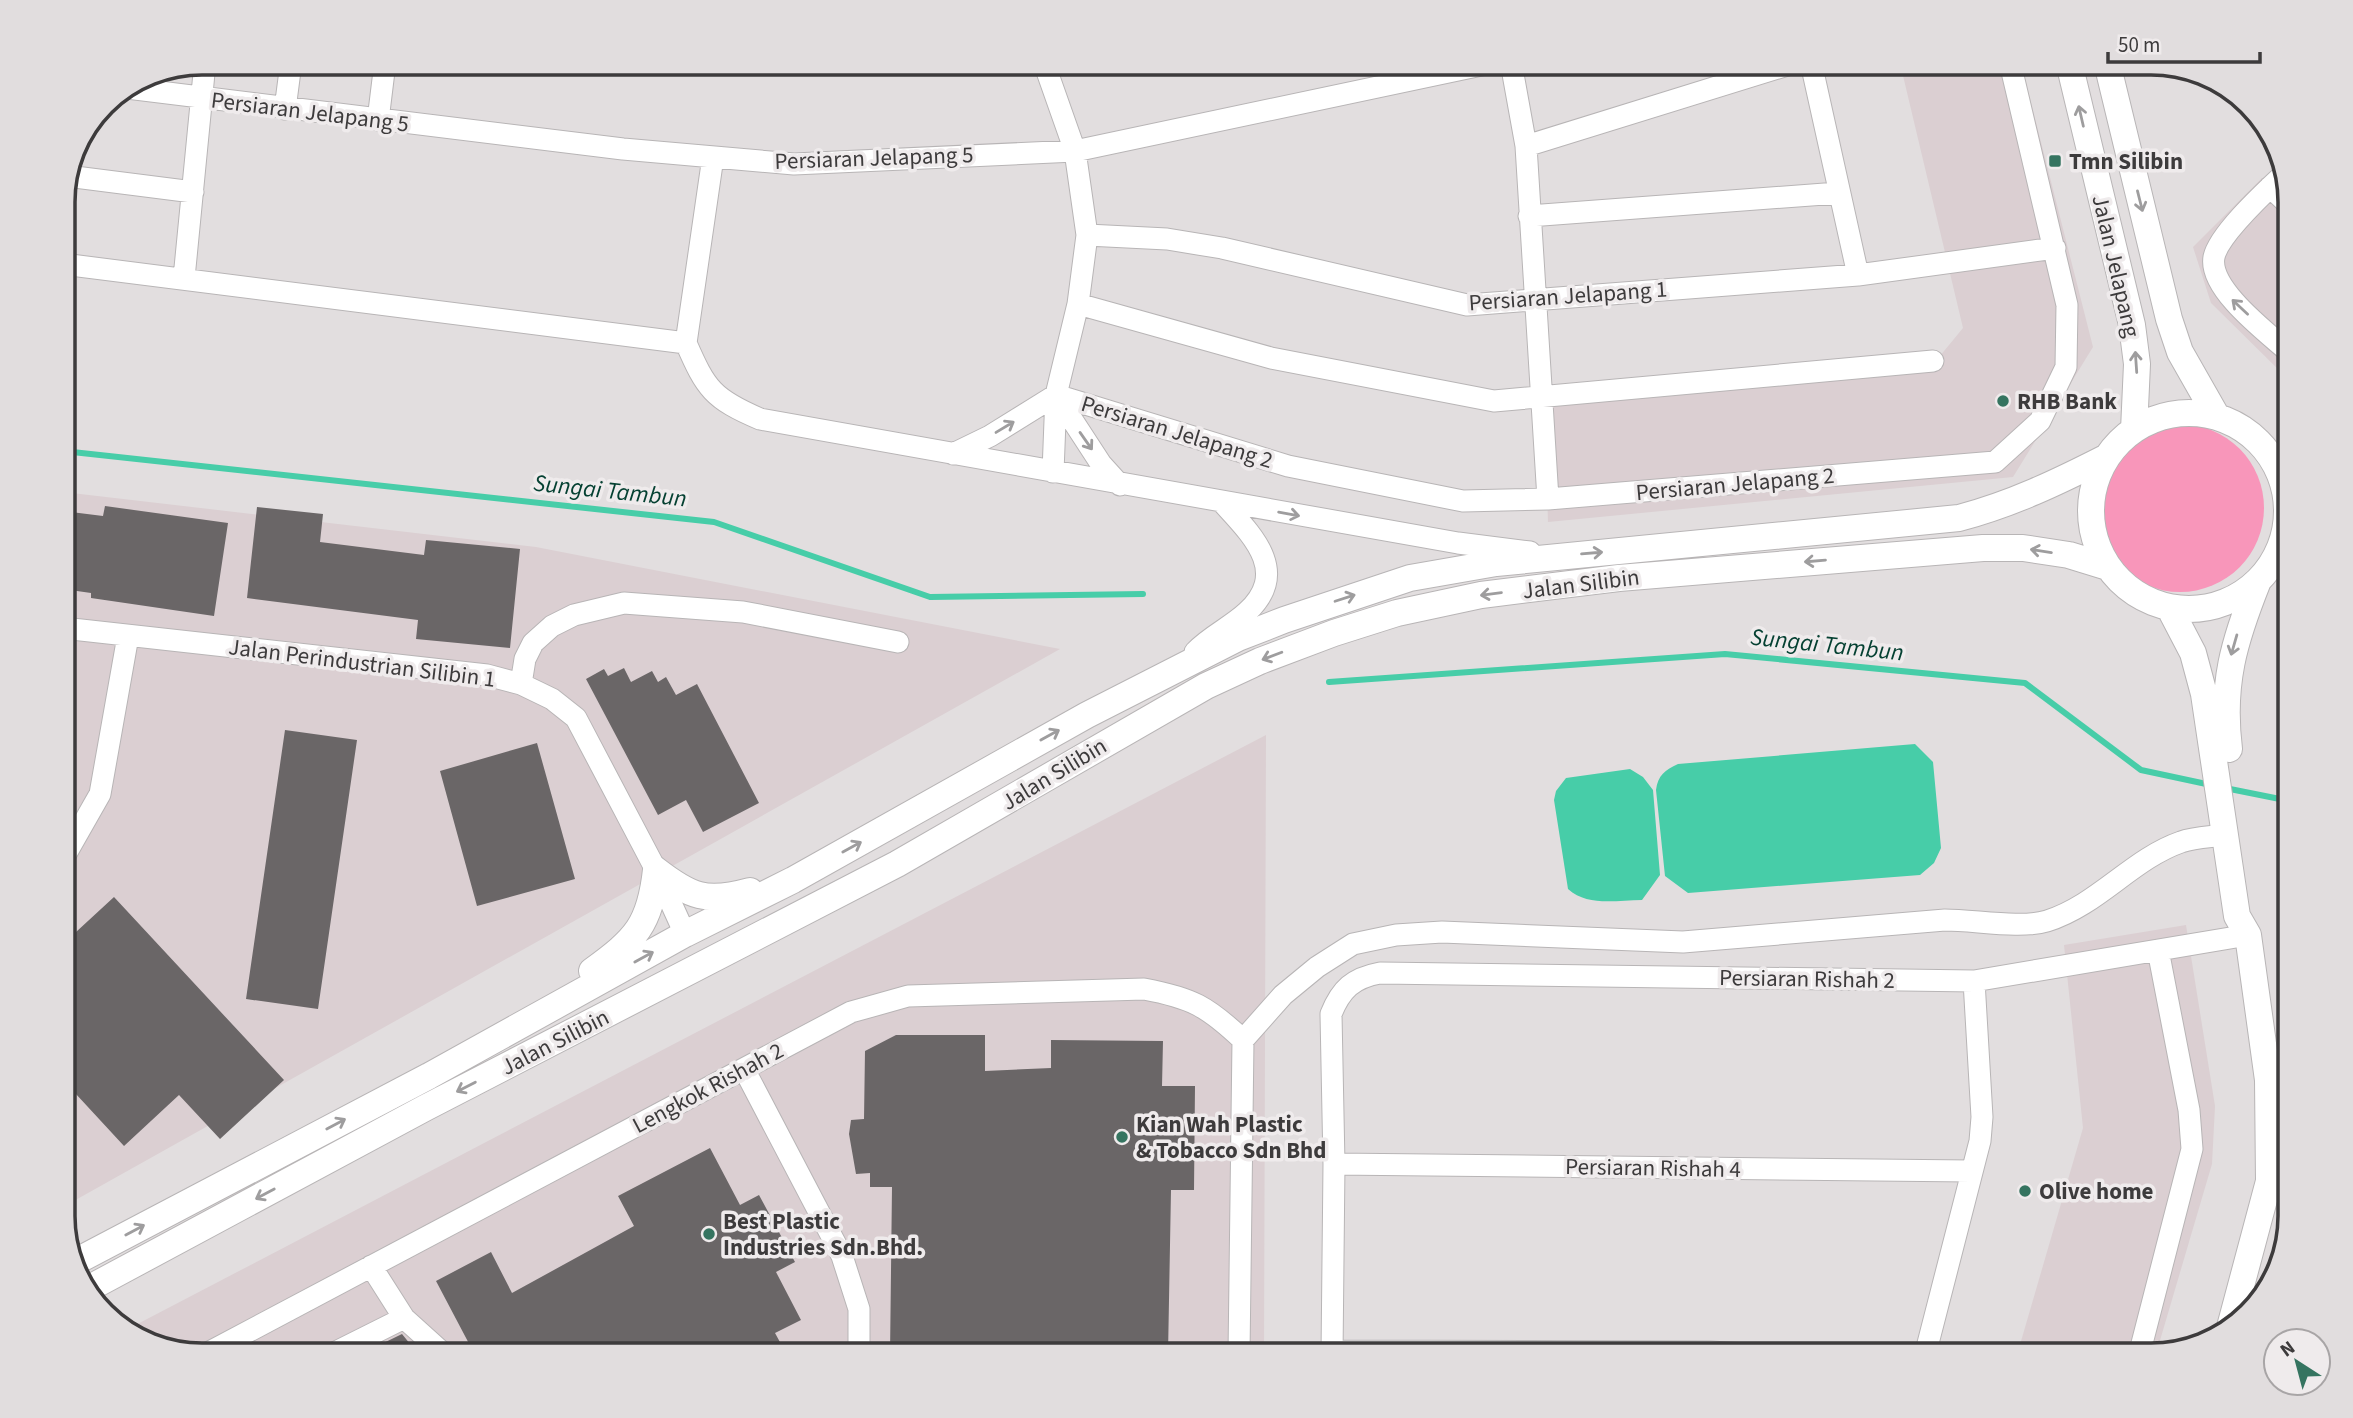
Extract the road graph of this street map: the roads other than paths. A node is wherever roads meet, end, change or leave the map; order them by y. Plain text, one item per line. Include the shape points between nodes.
1 (1432, 75) edge
2 (1513, 75) edge
3 (1755, 75) edge
4 (1814, 75) edge
5 (2013, 75) edge
6 (2071, 75) edge
7 (2110, 75) edge
8 (204, 76) edge
9 (290, 76) edge
10 (383, 76) edge
11 (1048, 76) edge
12 (142, 90) edge
13 (202, 99) junction
14 (285, 109) junction
15 (378, 120) junction
16 (1526, 146) junction
17 (1074, 151) junction
18 (713, 157) junction
19 (78, 177) edge
20 (2276, 182) edge
21 (193, 192) junction
22 (1838, 194) junction
23 (1529, 216) junction
24 (1087, 235) junction
25 (2055, 248) junction
26 (76, 266) edge
27 (1858, 275) junction
28 (184, 278) junction
29 (1535, 301) junction
30 (1078, 304) junction
31 (2277, 341) edge
32 (686, 343) junction
33 (1933, 361) dead end
34 (1056, 395) junction
35 (1541, 395) junction
36 (2217, 417) junction
37 (2134, 430) junction
38 (953, 454) junction
39 (2107, 457) junction
40 (2277, 457) edge
41 (1054, 472) junction
42 (1120, 485) junction
43 (1548, 499) junction
44 (1222, 502) junction
45 (1560, 556) junction
46 (2277, 557) edge
47 (2108, 567) junction
48 (2258, 581) junction
49 (2169, 607) junction
50 (76, 630) edge
51 (128, 636) junction
52 (898, 642) dead end
53 (1183, 665) junction
54 (521, 684) junction
55 (2217, 721) junction
56 (2228, 826) junction
57 (76, 836) edge
58 (897, 864) junction
59 (656, 870) junction
60 (793, 880) junction
61 (685, 934) junction
62 (2248, 935) junction
63 (2158, 950) junction
64 (1974, 981) junction
65 (512, 1031) junction
66 (1243, 1040) junction
67 (540, 1050) junction
68 (744, 1069) junction
69 (1334, 1164) junction
70 (1971, 1171) junction
71 (82, 1258) edge
72 (371, 1266) junction
73 (96, 1285) edge
74 (2234, 1312) edge
75 (404, 1318) junction
76 (227, 1343) edge
77 (354, 1343) edge
78 (432, 1343) edge
79 (859, 1343) edge
80 (1239, 1343) edge
81 (1332, 1343) edge
82 (1928, 1343) edge
83 (2142, 1343) edge

1 - 17 street, Persiaran Jelapang 5
2 - 16 street
3 - 16 street
4 - 22 street
5 - 25 street, Persiaran Jelapang 2
37 -> 6 main road, Jalan Jelapang via 2137,364 2132,325
7 -> 36 main road, Jalan Jelapang via 2179,352
8 - 13 street
9 - 14 street
10 - 15 street
11 - 17 street
12 - 13 street, Persiaran Jelapang 5
13 - 14 street, Persiaran Jelapang 5
13 - 21 street
14 - 15 street, Persiaran Jelapang 5
15 - 18 street, Persiaran Jelapang 5
16 - 23 street
17 - 18 street, Persiaran Jelapang 5 via 794,164
17 - 24 street
18 - 32 street
19 - 21 street
31 -> 20 street via 2230,298 2214,269 2222,241
21 - 28 street
22 - 23 street
22 - 27 street
23 - 29 street
24 - 29 street, Persiaran Jelapang 1 via 1167,239 1222,248 1467,305
24 - 30 street
25 - 27 street, Persiaran Jelapang 1
25 - 43 street, Persiaran Jelapang 2 via 2067,305 2066,367 2040,421 1996,462
26 - 28 street
27 - 29 street, Persiaran Jelapang 1
28 - 32 street
29 - 35 street
30 - 34 street
30 - 35 street via 1271,358 1494,401
32 - 38 street, Jalan Silibin via 702,382 728,405 760,419
33 - 35 street
38 -> 34 street
34 - 41 street
34 -> 42 street
34 - 43 street, Persiaran Jelapang 2 via 1288,466 1464,501
35 - 43 street
36 - 37 main road via 2174,414
36 - 40 main road via 2247,431
37 - 39 main road
38 - 41 street, Jalan Silibin
45 -> 39 main road, Jalan Silibin via 1959,518 2002,507
39 - 47 main road via 2095,485 2091,516 2097,546
41 - 42 street, Jalan Silibin
42 - 44 street, Jalan Silibin
44 -> 45 street, Jalan Silibin
44 - 53 street via 1260,548 1267,569 1264,589 1248,611 1200,646
53 -> 45 main road, Jalan Silibin via 1284,620 1410,578
46 - 48 main road
47 - 49 main road via 2134,593
47 -> 58 main road, Jalan Silibin via 2023,548 1983,548 1619,578 1481,596 1397,613 1260,661 1206,686
48 - 49 main road via 2218,605
48 -> 55 main road via 2229,664
49 - 55 main road via 2193,653
50 - 51 street, Jalan Perindustrian Silibin 1
51 - 54 street, Jalan Perindustrian Silibin 1 via 487,676
51 - 57 street via 100,794
52 - 54 street via 743,612 624,603 574,615 552,626 529,651
60 -> 53 main road, Jalan Silibin
54 - 59 street, Jalan Perindustrian Silibin 1 via 552,699 576,718
55 - 56 main road
56 - 62 main road via 2254,914
56 - 66 street via 2182,841 2077,909 2046,922 2015,926 1945,919 1683,942 1442,932 1385,937 1353,944 1317,967 1283,995
58 - 61 main road via 819,887 716,943 698,944
58 - 67 main road, Jalan Silibin
59 - 60 main road via 684,891 708,898
59 - 61 street, Jalan Perindustrian Silibin 1
59 - 65 main road via 652,904 629,942
60 - 61 main road, Jalan Silibin
65 -> 61 main road, Jalan Silibin
61 - 67 main road via 683,953 675,965 589,1013
62 - 63 street, Persiaran Rishah 2
62 - 74 main road via 2268,1080 2269,1181
63 - 64 street, Persiaran Rishah 2
63 - 83 street via 2192,1149
64 - 69 street, Persiaran Rishah 2 via 1362,976 1338,996 1331,1014
64 - 70 street via 1982,1117
71 -> 65 main road, Jalan Silibin
66 - 68 street, Lengkok Rishah 2 via 1214,1013 1183,996 1144,989 908,996 851,1012
66 - 80 street
67 -> 73 main road, Jalan Silibin
68 - 72 street, Lengkok Rishah 2
68 - 79 street via 842,1256 859,1309
69 - 70 street, Persiaran Rishah 4
69 - 81 street
70 - 82 street
72 - 75 street
72 - 76 street, Lengkok Rishah 2
75 - 77 street
75 - 78 street

